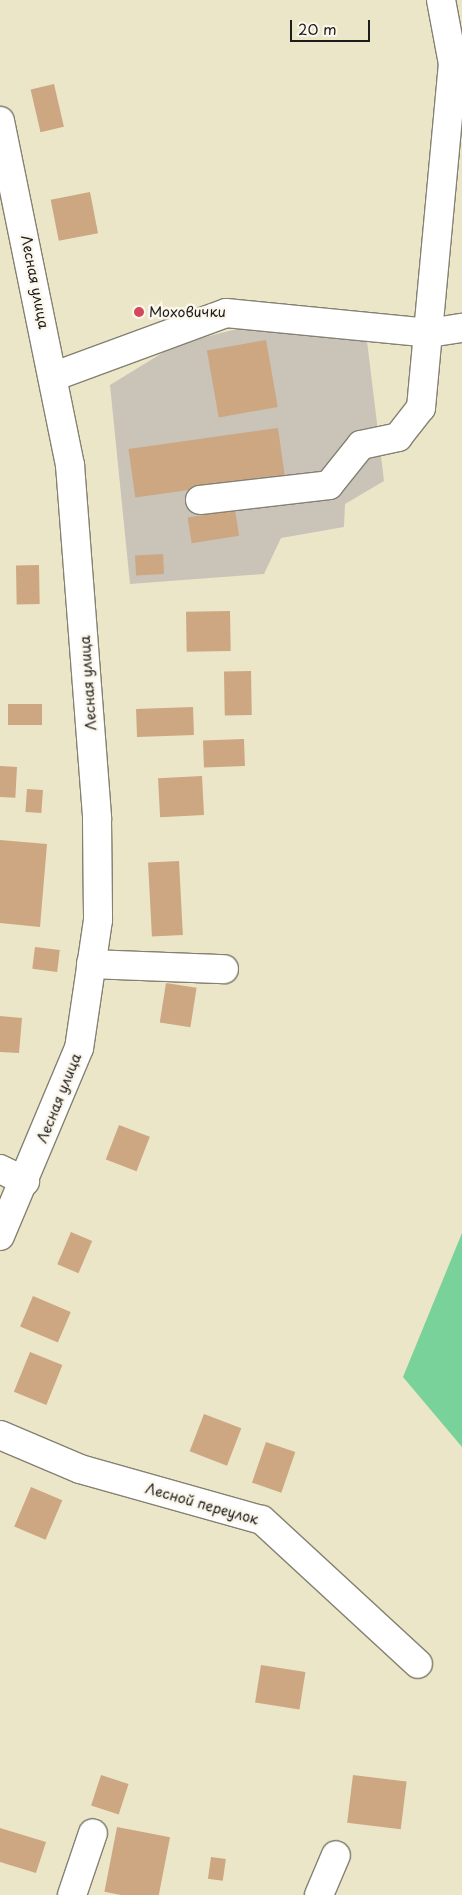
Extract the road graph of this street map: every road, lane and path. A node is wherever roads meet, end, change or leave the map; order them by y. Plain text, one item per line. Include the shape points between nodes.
1 (441, 0) edge
2 (0, 121) edge
3 (462, 328) edge
4 (428, 333) junction
5 (54, 376) junction
6 (200, 500) dead end
7 (91, 964) junction
8 (224, 969) dead end
9 (0, 1170) edge
10 (25, 1181) junction
11 (0, 1236) edge
12 (0, 1435) edge
13 (418, 1664) dead end
14 (93, 1833) dead end
15 (336, 1855) dead end
16 (72, 1895) edge
17 (319, 1895) edge

1 - 4 street via 453,64
2 - 5 street, Лесная улица
3 - 4 street
4 - 5 street via 226,313
4 - 6 street via 421,408 398,437 361,445 329,485
5 - 7 street, Лесная улица via 80,571 97,819 98,920
7 - 8 street
7 - 10 street, Лесная улица via 79,1048
9 - 10 street
10 - 11 street, Лесная улица
12 - 13 street, Лесной переулок via 80,1469 262,1520
14 - 16 street
15 - 17 street

